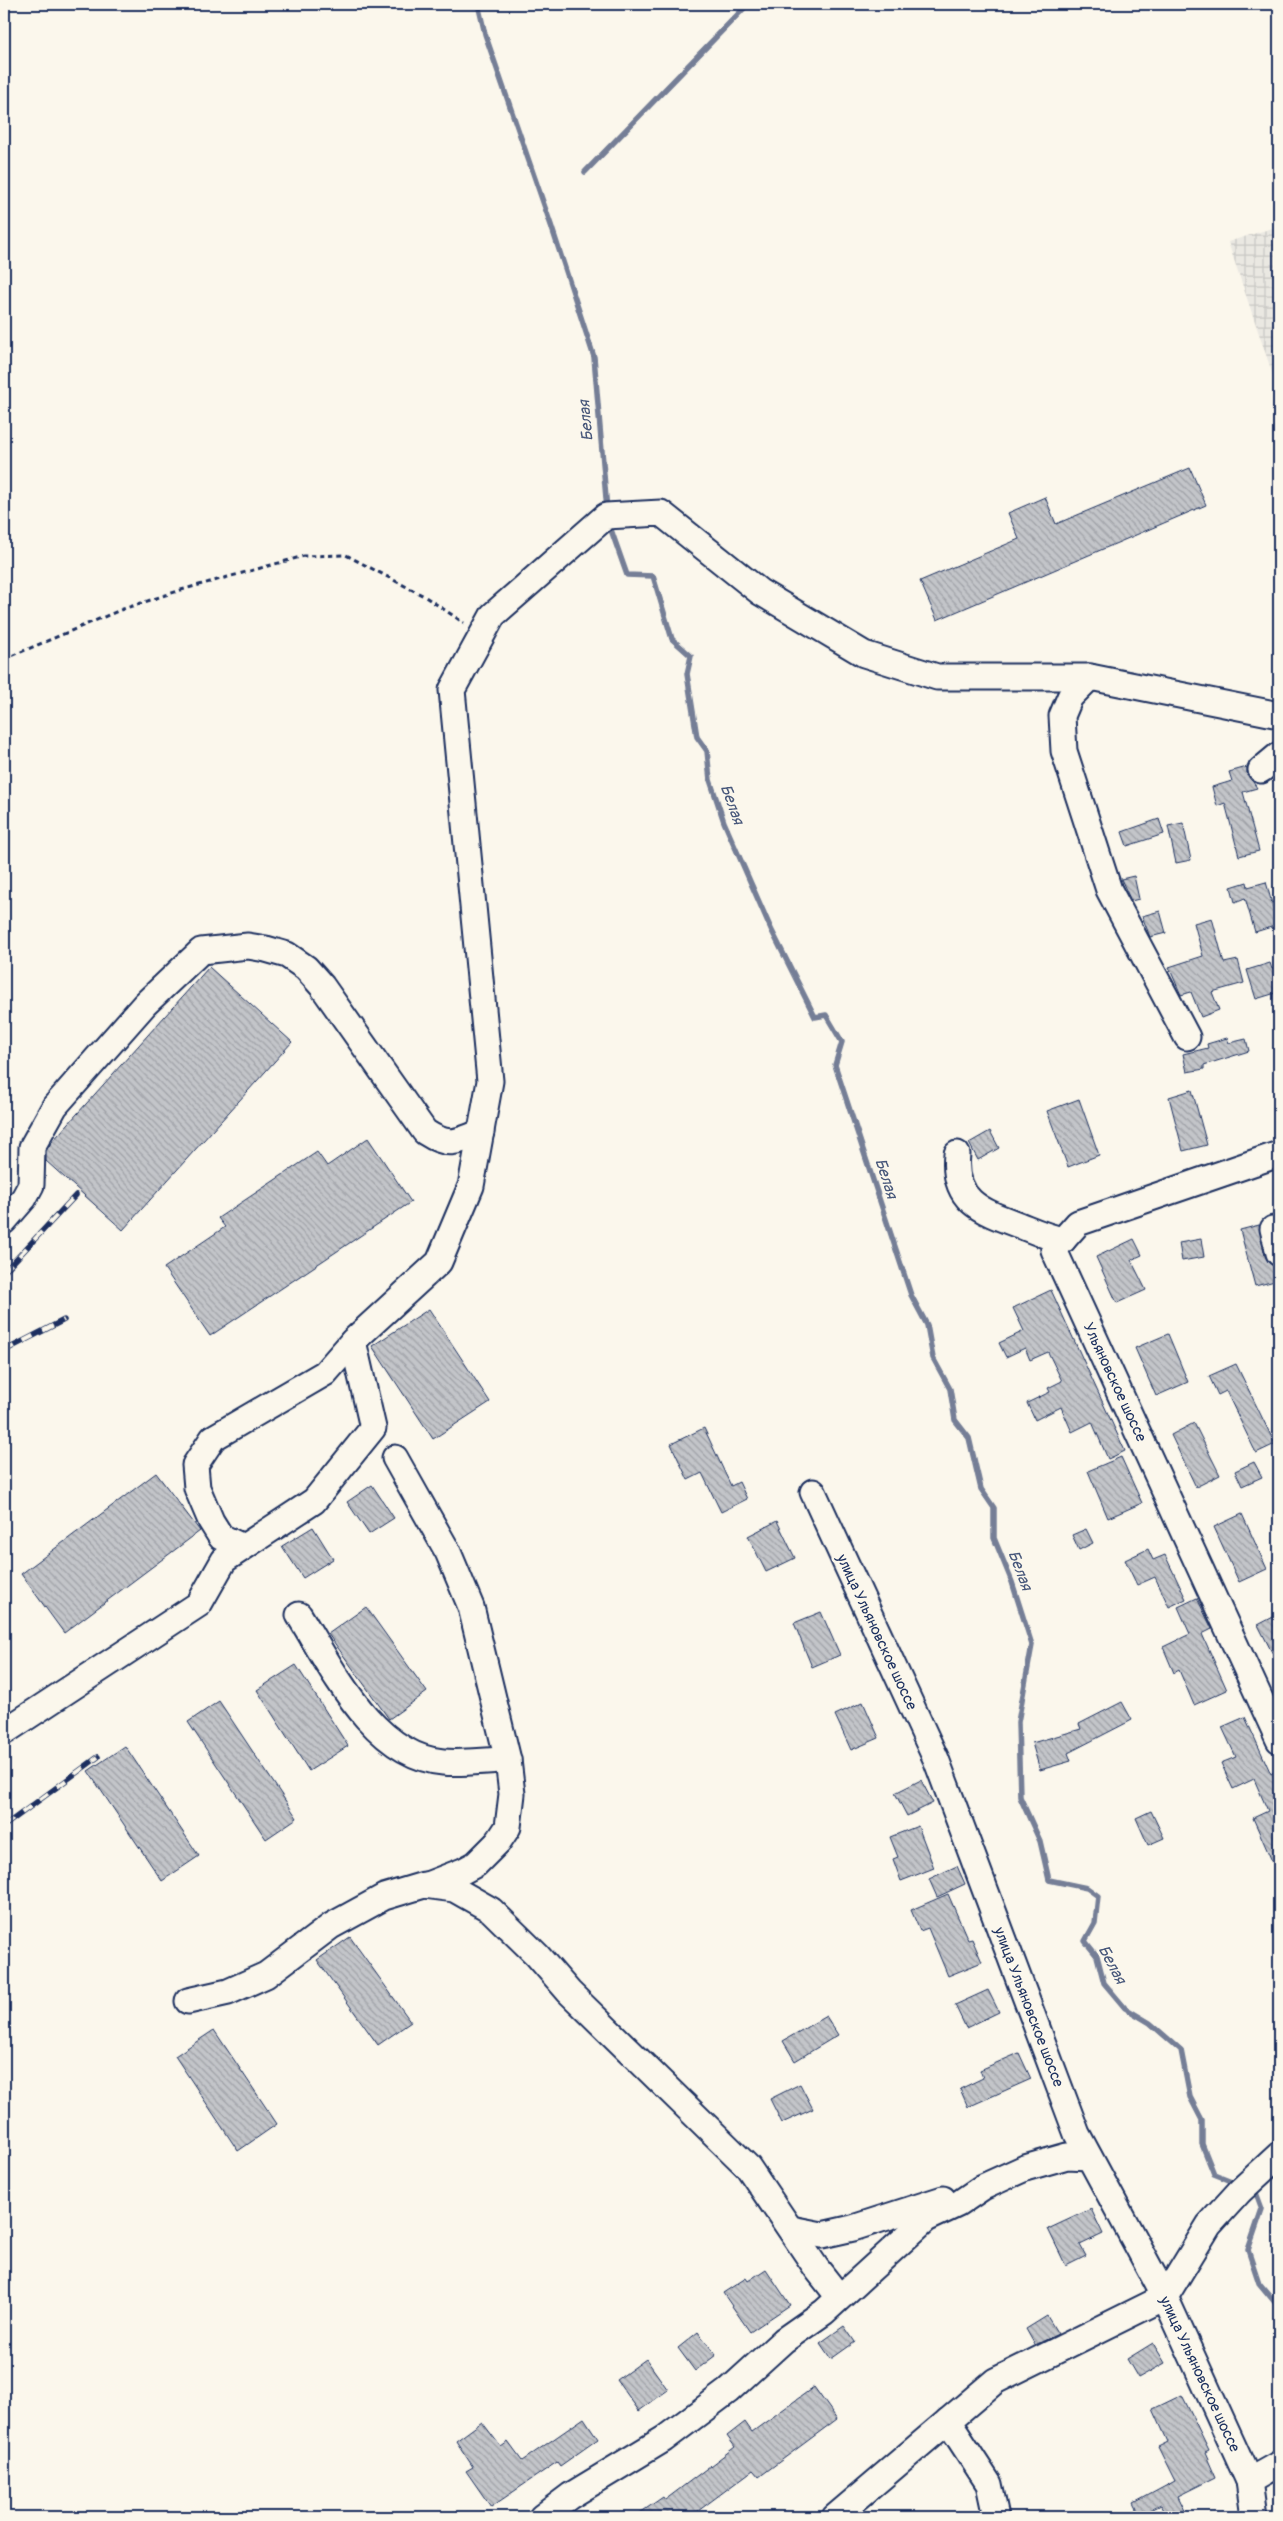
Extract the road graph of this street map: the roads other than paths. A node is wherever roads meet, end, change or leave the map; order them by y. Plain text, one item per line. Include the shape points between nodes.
1 (1090, 677) junction
2 (1279, 715) edge
3 (1187, 1037) dead end
4 (481, 1132) junction
5 (957, 1154) dead end
6 (1279, 1154) edge
7 (4, 1221) edge
8 (1273, 1229) dead end
9 (1063, 1240) junction
10 (1279, 1253) edge
11 (353, 1341) junction
12 (395, 1458) dead end
13 (813, 1492) dead end
14 (243, 1547) junction
15 (299, 1615) dead end
16 (4, 1732) edge
17 (1279, 1740) edge
18 (508, 1760) junction
19 (424, 1886) junction
20 (188, 2001) dead end
21 (1279, 2154) edge
22 (1089, 2157) junction
23 (977, 2191) junction
24 (791, 2229) junction
25 (839, 2297) junction
26 (1164, 2297) junction
27 (948, 2421) junction
28 (1279, 2464) edge
29 (1249, 2481) junction
30 (542, 2517) edge
31 (835, 2517) edge
32 (996, 2517) edge
33 (1254, 2517) edge

1 - 2 street
1 - 3 street via 1070,697 1062,716 1064,750 1109,890
1 - 4 street via 937,677 864,654 760,592 661,513 606,516 492,615 452,690 490,1081
4 - 7 street via 459,1142 443,1143 425,1132 322,986 306,968 287,955 248,946 201,951 146,1004 54,1106 32,1147 30,1185 24,1198
4 - 11 street via 471,1186 439,1262
5 - 9 street via 959,1183 975,1206 1047,1237
6 - 9 street via 1078,1222
8 - 10 street
9 - 17 street, Ульяновское шоссе via 1054,1250
11 - 14 street via 373,1428 314,1501
11 - 14 street via 325,1373 213,1438 195,1465 197,1488 211,1521 221,1537
12 - 18 street via 448,1552 471,1607
13 - 22 street, улица Ульяновское шоссе via 936,1759 1077,2134
14 - 16 street via 224,1560 199,1604
15 - 18 street via 350,1696 385,1738 414,1756 443,1762
18 - 19 street via 512,1794 508,1827 498,1842 476,1864
19 - 20 street via 384,1896 340,1921 266,1975 228,1992
19 - 24 street via 454,1889 491,1910 569,1992 748,2167
21 - 26 street via 1209,2225
22 - 23 street via 1067,2156 1025,2168
22 - 26 street, улица Ульяновское шоссе
23 - 24 street via 929,2202 822,2235
23 - 25 street via 926,2219
24 - 25 street
25 - 30 street via 824,2312 784,2340 728,2391 664,2439 570,2496
26 - 27 street via 995,2381
26 - 29 street, улица Ульяновское шоссе
27 - 31 street
27 - 32 street via 989,2484
28 - 29 street
29 - 33 street, улица Ульяновское шоссе

